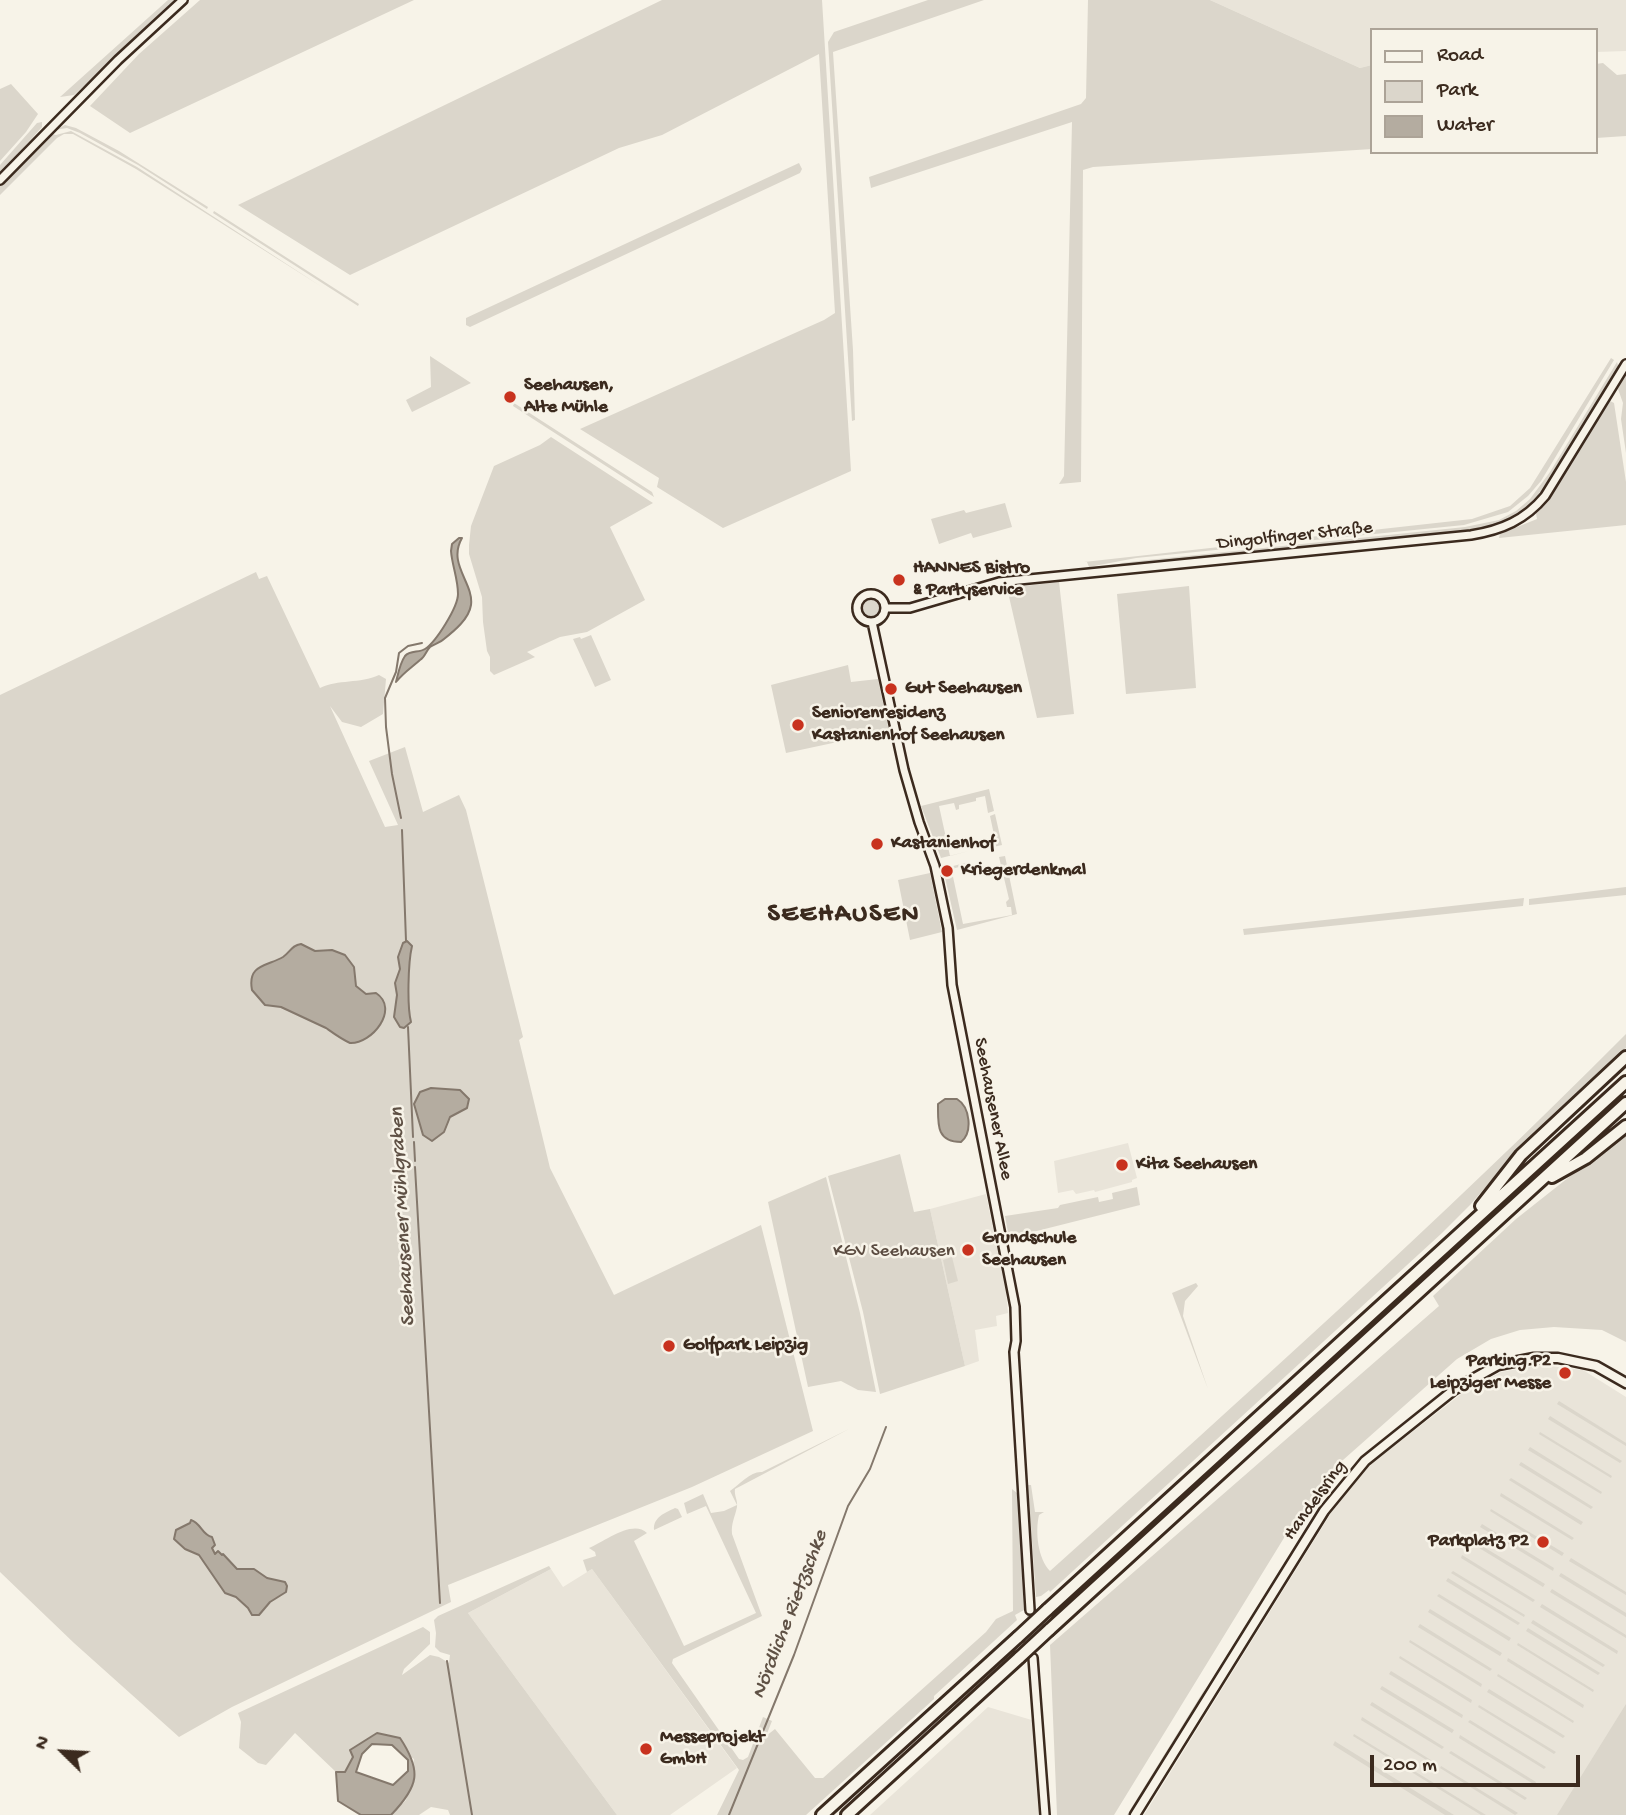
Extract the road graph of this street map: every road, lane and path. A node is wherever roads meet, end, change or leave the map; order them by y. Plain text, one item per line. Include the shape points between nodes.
1 (183, 0) edge
2 (0, 180) edge
3 (1626, 364) edge
4 (885, 608) junction
5 (872, 622) junction
6 (1626, 1057) edge
7 (1626, 1082) edge
8 (1626, 1103) edge
9 (1626, 1126) edge
10 (1535, 1188) junction
11 (1469, 1223) junction
12 (1626, 1384) edge
13 (1030, 1610) tunnel mouth
14 (1033, 1658) tunnel mouth
15 (822, 1815) edge
16 (847, 1815) edge
17 (1045, 1815) edge
18 (1135, 1815) edge

1 - 2 street
3 - 4 street, Dingolfinger Straße via 1545,496 1529,513 1496,530 999,582 910,608
4 - 5 street
4 - 5 street via 877,595 860,599 860,616
5 - 13 street, Seehausener Allee via 904,770 935,866 948,928 952,985 1015,1307
6 - 11 highway via 1521,1154
7 - 11 highway
8 - 10 highway
9 - 10 highway via 1586,1158
10 - 16 highway, bridge
11 - 15 highway, bridge
12 - 18 main road, Handelsring via 1596,1366 1558,1359 1534,1357 1498,1365 1455,1389 1365,1461 1324,1511
14 - 17 street

